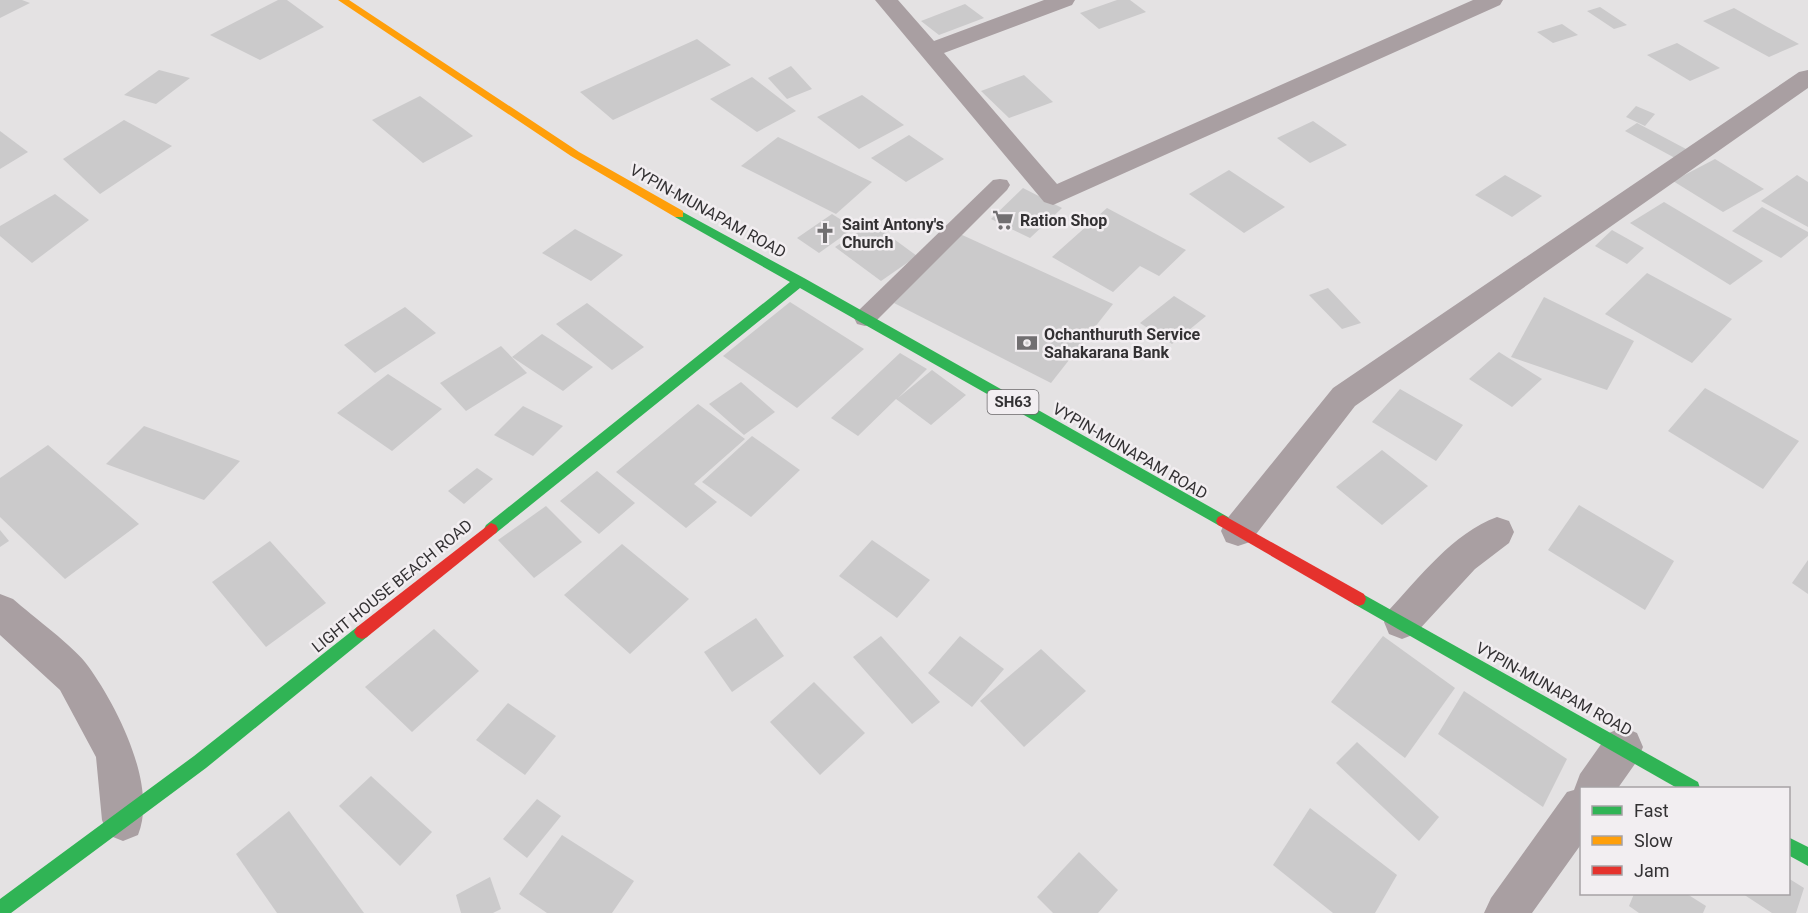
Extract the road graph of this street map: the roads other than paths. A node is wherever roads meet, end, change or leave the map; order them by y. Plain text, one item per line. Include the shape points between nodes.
1 (344, 0) edge
2 (886, 0) edge
3 (1064, 0) edge
4 (1492, 0) edge
5 (928, 51) junction
6 (1808, 77) edge
7 (1000, 185) dead end
8 (800, 281) junction
9 (865, 318) junction
10 (1238, 531) junction
11 (1497, 532) dead end
12 (0, 610) edge
13 (1402, 622) junction
14 (1623, 747) junction
15 (1595, 787) edge
16 (1689, 787) edge
17 (1580, 808) edge
18 (123, 820) junction
19 (1790, 846) edge
20 (1808, 857) edge
21 (0, 910) edge
22 (1506, 913) edge

1 - 8 main road, VYPIN-MUNAPAM ROAD / SH63 via 575,154
2 - 5 street
3 - 5 street
4 - 5 street via 1053,196
6 - 10 street via 1344,397
7 - 9 lane
8 - 9 main road, VYPIN-MUNAPAM ROAD / SH63
8 - 18 main road, LIGHT HOUSE BEACH ROAD
9 - 10 main road, VYPIN-MUNAPAM ROAD / SH63
10 - 13 main road, VYPIN-MUNAPAM ROAD / SH63
11 - 13 street via 1462,558
12 - 18 street via 74,677 116,753
13 - 14 main road, VYPIN-MUNAPAM ROAD / SH63
14 - 15 street
14 - 16 main road, VYPIN-MUNAPAM ROAD / SH63
17 - 22 street
18 - 21 main road, LIGHT HOUSE BEACH ROAD
19 - 20 main road

